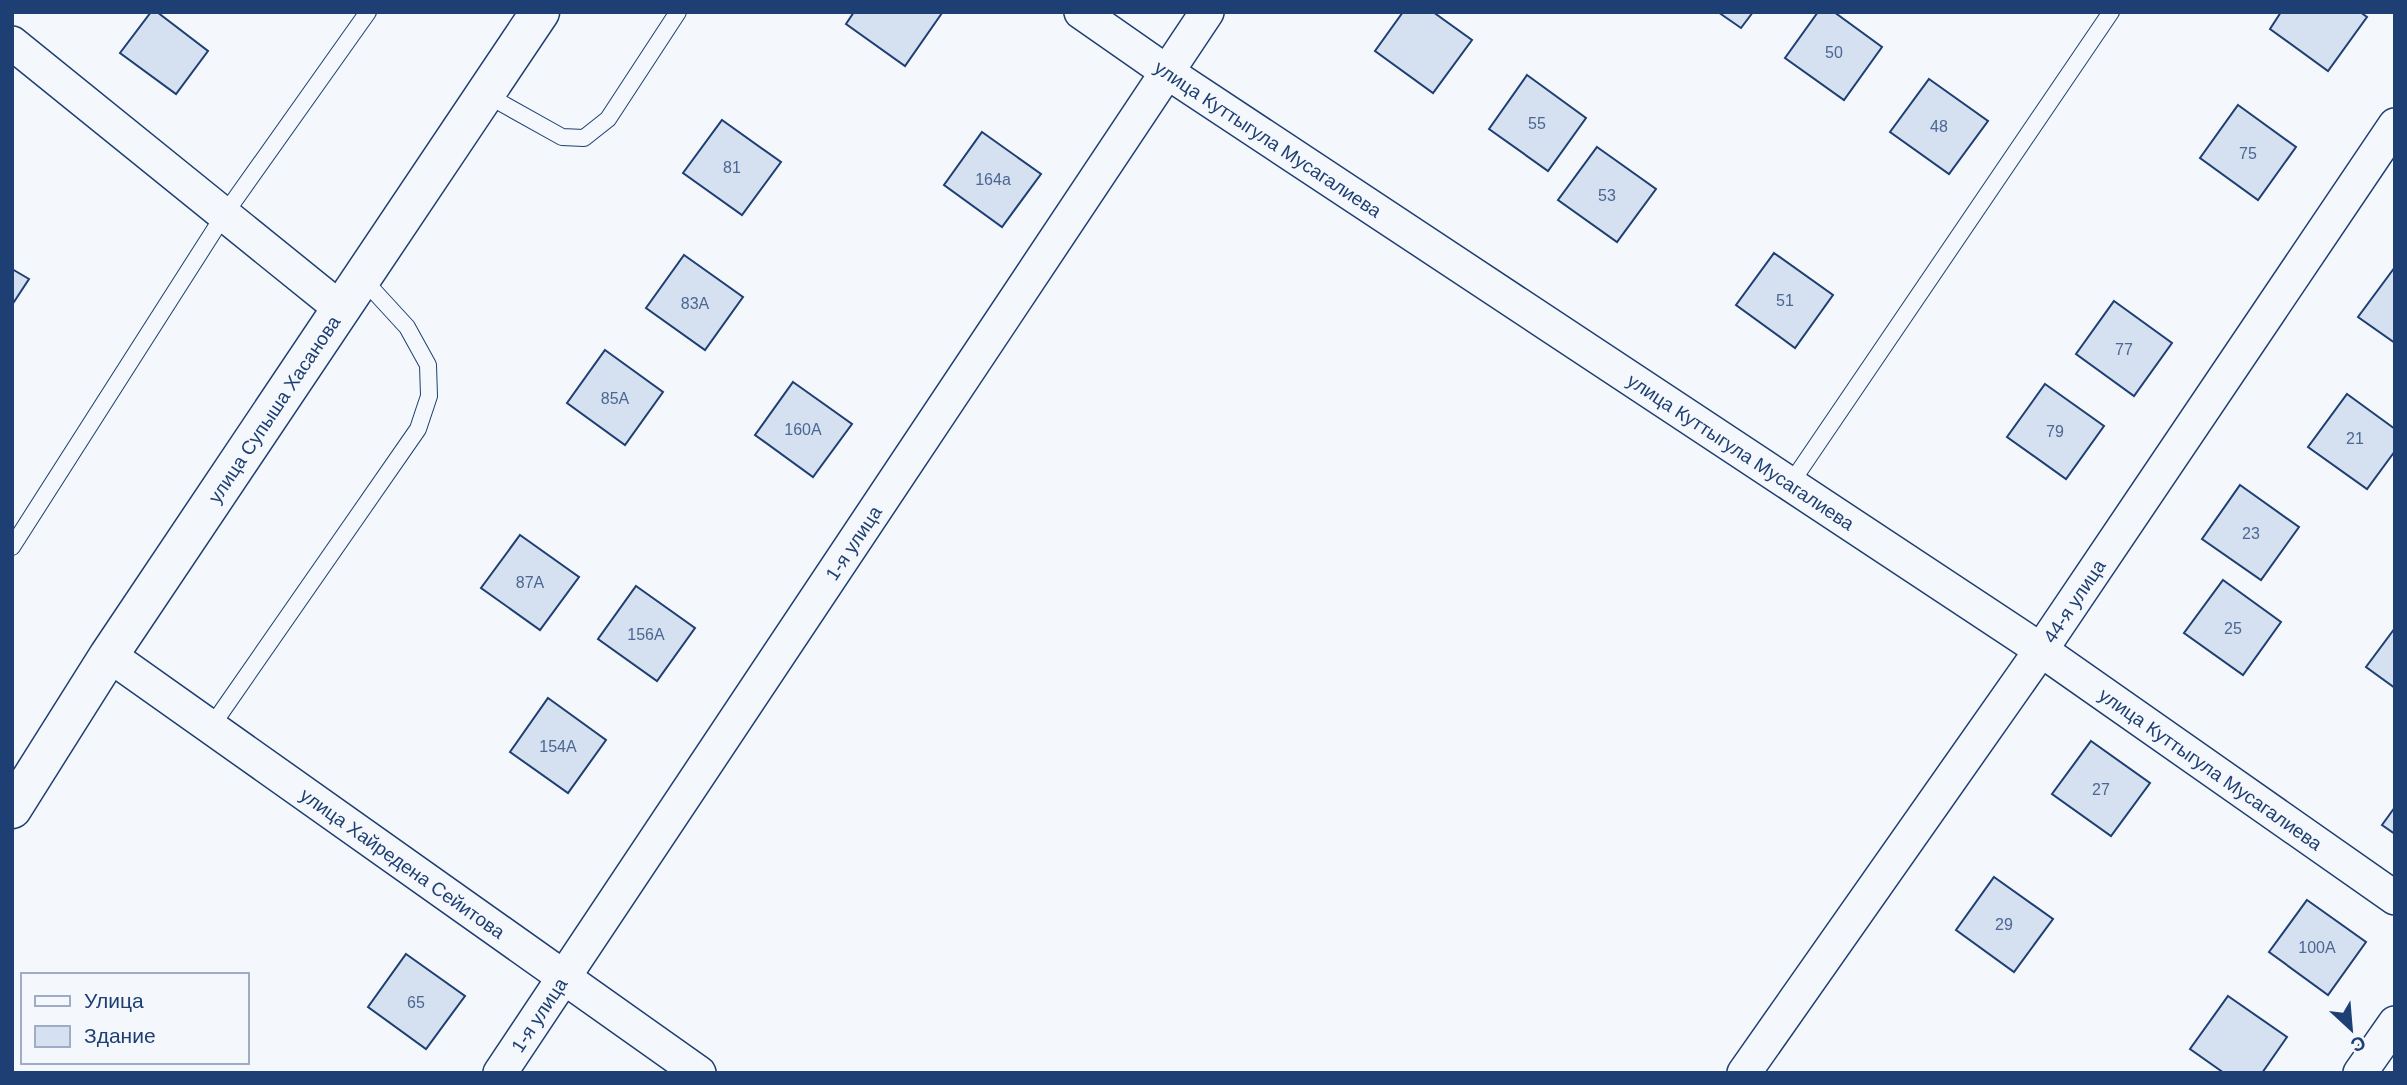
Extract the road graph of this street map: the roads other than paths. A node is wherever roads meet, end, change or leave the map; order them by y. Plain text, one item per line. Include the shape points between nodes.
1 (368, 12) edge
2 (540, 12) edge
3 (678, 12) edge
4 (1082, 12) edge
5 (1207, 12) edge
6 (2111, 12) edge
7 (12, 43) edge
8 (1167, 72) junction
9 (485, 93) junction
10 (2395, 125) edge
11 (224, 215) junction
12 (362, 278) junction
13 (341, 309) junction
14 (1791, 484) junction
15 (12, 547) edge
16 (2041, 650) junction
17 (109, 655) junction
18 (211, 727) junction
19 (12, 809) edge
20 (2395, 898) edge
21 (563, 977) junction
22 (2395, 1023) edge
23 (500, 1073) edge
24 (699, 1073) edge
25 (1744, 1073) edge
26 (2360, 1073) edge

1 - 11 lane
2 - 9 street, улица Супыша Хасанова
3 - 9 lane via 608,120 584,138 562,137
4 - 8 street, улица Куттыгула Мусагалиева
5 - 8 street, 1-я улица
6 - 14 lane
7 - 11 street
8 - 14 street, улица Куттыгула Мусагалиева
8 - 21 street, 1-я улица
9 - 12 street, улица Супыша Хасанова
10 - 16 street, 44-я улица
11 - 13 street
11 - 15 lane
12 - 13 street, улица Супыша Хасанова
12 - 18 lane via 407,327 428,365 429,396 418,429
13 - 17 street, улица Супыша Хасанова
14 - 16 street, улица Куттыгула Мусагалиева
16 - 20 street, улица Куттыгула Мусагалиева
16 - 25 street, 44-я улица
17 - 18 street, улица Хайредена Сейитова
17 - 19 street, улица Супыша Хасанова
18 - 21 street, улица Хайредена Сейитова
21 - 23 street, 1-я улица
21 - 24 street, улица Хайредена Сейитова
22 - 26 street

